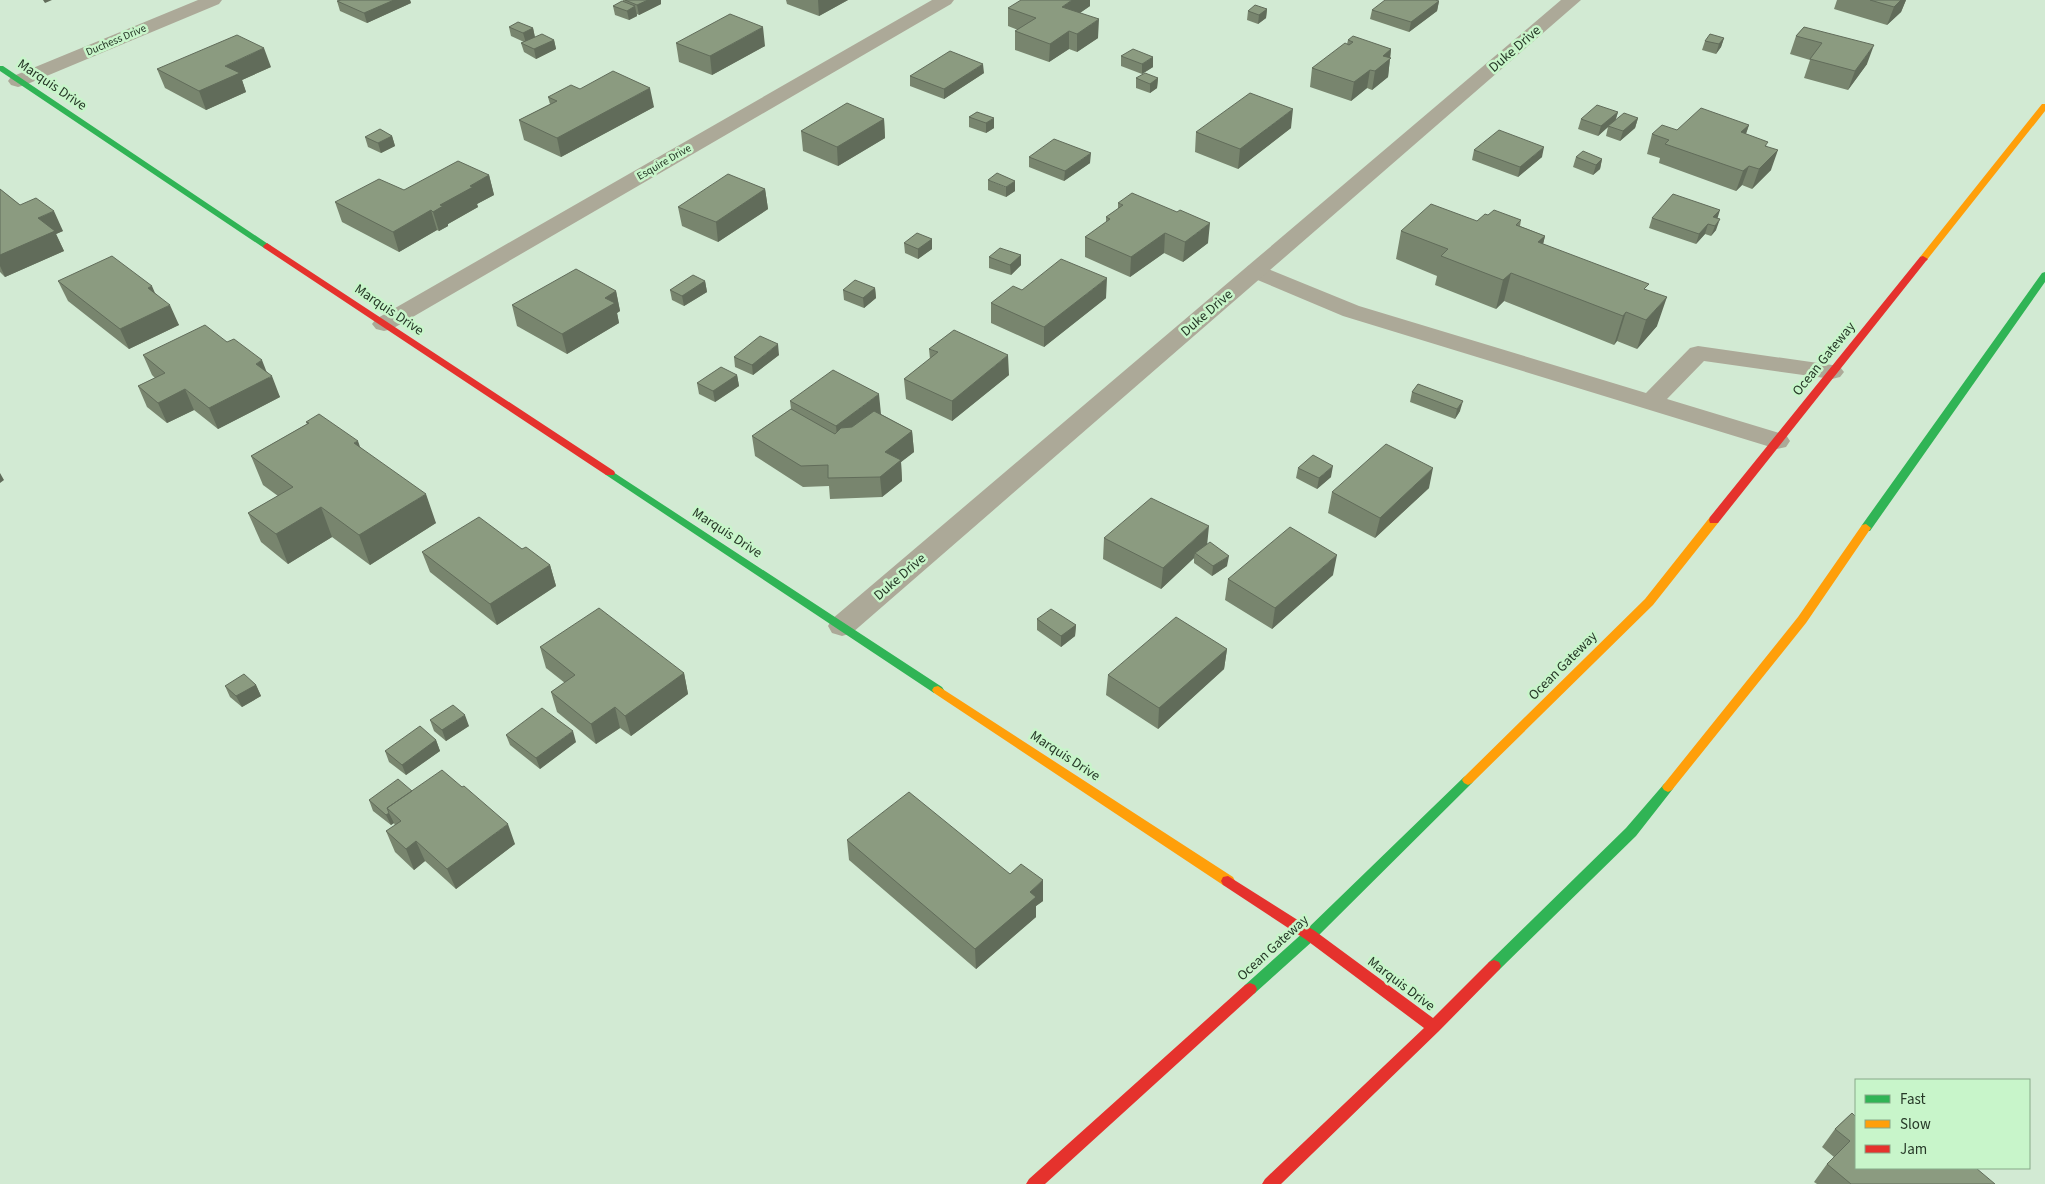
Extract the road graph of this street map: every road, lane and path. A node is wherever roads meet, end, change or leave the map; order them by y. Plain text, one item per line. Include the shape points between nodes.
1 (213, 0) edge
2 (945, 0) edge
3 (1572, 0) edge
4 (0, 68) edge
5 (18, 81) junction
6 (2045, 106) edge
7 (1256, 271) junction
8 (2045, 275) edge
9 (384, 324) junction
10 (1832, 372) junction
11 (1650, 403) junction
12 (1777, 441) junction
13 (842, 626) junction
14 (1310, 935) junction
15 (1434, 1027) junction
16 (1034, 1184) edge
17 (1270, 1184) edge

1 - 5 street, Duchess Drive
2 - 9 street, Esquire Drive
3 - 7 street, Duke Drive
4 - 5 main road, Marquis Drive
5 - 9 main road, Marquis Drive
6 - 10 main road, Ocean Gateway
7 - 11 street via 1351,311
7 - 13 street, Duke Drive
8 - 15 main road via 1802,620 1631,832
9 - 13 main road, Marquis Drive
10 - 11 street via 1698,353
10 - 12 main road, Ocean Gateway
11 - 12 street
12 - 14 main road, Ocean Gateway via 1649,602
13 - 14 main road, Marquis Drive
14 - 15 main road, Marquis Drive
14 - 16 main road, Ocean Gateway
15 - 17 main road

